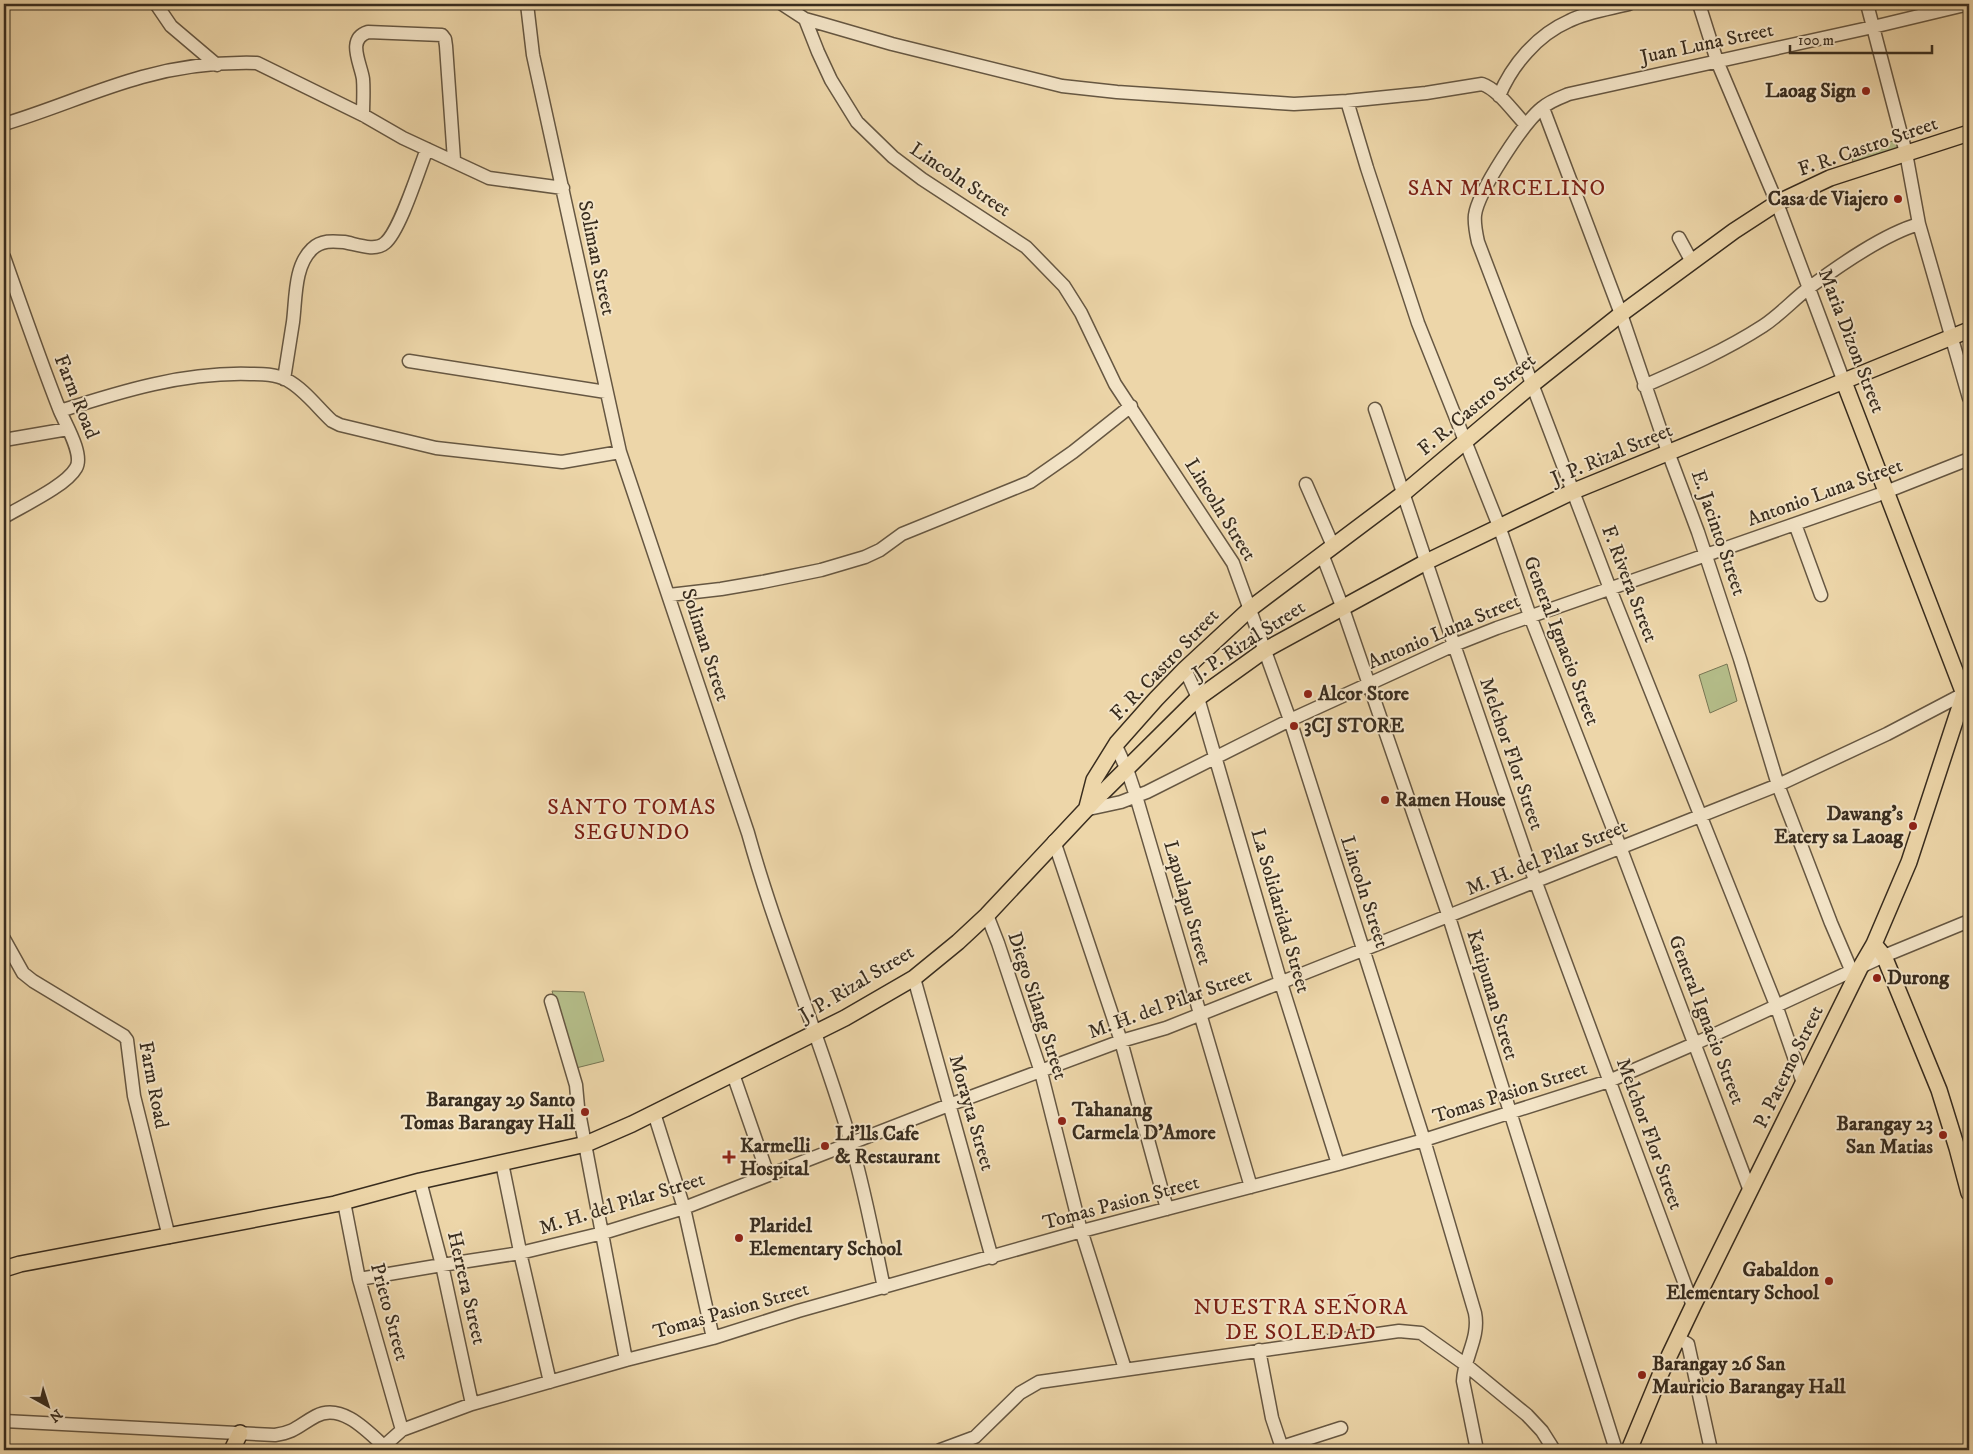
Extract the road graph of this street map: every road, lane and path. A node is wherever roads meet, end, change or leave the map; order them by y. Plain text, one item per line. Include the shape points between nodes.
1 (156, 4) edge
2 (527, 4) edge
3 (782, 4) edge
4 (1629, 4) edge
5 (1699, 4) edge
6 (1867, 4) edge
7 (1969, 4) edge
8 (805, 19) junction
9 (1873, 27) junction
10 (1717, 61) junction
11 (217, 64) junction
12 (1498, 96) junction
13 (1347, 101) junction
14 (1543, 108) junction
15 (363, 115) junction
16 (4, 124) edge
17 (1526, 125) junction
18 (1969, 133) edge
19 (427, 149) junction
20 (1906, 153) junction
21 (454, 160) junction
22 (563, 188) junction
23 (1777, 203) junction
24 (1919, 224) junction
25 (1679, 238) dead end
26 (4, 257) edge
27 (1692, 262) junction
28 (1809, 288) junction
29 (1621, 314) junction
30 (1969, 330) edge
31 (1952, 337) junction
32 (409, 361) dead end
33 (284, 379) junction
34 (1844, 382) junction
35 (1533, 384) junction
36 (1644, 386) junction
37 (606, 392) junction
38 (1969, 398) edge
39 (1131, 406) junction
40 (1375, 408) dead end
41 (60, 411) junction
42 (68, 429) junction
43 (4, 440) edge
44 (1465, 441) junction
45 (620, 452) junction
46 (1668, 452) junction
47 (1969, 459) edge
48 (1306, 484) dead end
49 (1574, 491) junction
50 (1887, 492) junction
51 (1404, 493) junction
52 (4, 518) edge
53 (1795, 524) junction
54 (1499, 526) junction
55 (1327, 550) junction
56 (1704, 556) junction
57 (1426, 562) junction
58 (1609, 589) junction
59 (669, 595) junction
60 (1821, 595) dead end
61 (1342, 606) junction
62 (1251, 608) junction
63 (1530, 616) junction
64 (1454, 645) junction
65 (1265, 650) junction
66 (1185, 669) junction
67 (1368, 684) junction
68 (1966, 692) edge
69 (1198, 698) junction
70 (1290, 720) junction
71 (1116, 746) junction
72 (1215, 756) junction
73 (1127, 768) junction
74 (1778, 786) junction
75 (1136, 796) junction
76 (1086, 809) junction
77 (1699, 816) junction
78 (1054, 841) junction
79 (1621, 849) junction
80 (1536, 883) junction
81 (986, 915) junction
82 (1449, 917) junction
83 (1969, 921) edge
84 (4, 939) edge
85 (1874, 944) junction
86 (1363, 951) junction
87 (1884, 956) junction
88 (1856, 970) junction
89 (914, 978) junction
90 (1281, 983) junction
91 (551, 1001) dead end
92 (1776, 1005) junction
93 (1199, 1015) junction
94 (816, 1033) junction
95 (1121, 1041) junction
96 (1694, 1044) junction
97 (1040, 1072) junction
98 (733, 1074) junction
99 (1609, 1080) junction
100 (1803, 1083) junction
101 (949, 1105) junction
102 (654, 1113) junction
103 (1509, 1113) junction
104 (1424, 1140) junction
105 (851, 1143) junction
106 (586, 1144) junction
107 (502, 1163) junction
108 (1338, 1164) junction
109 (768, 1175) junction
110 (420, 1181) junction
111 (1251, 1188) junction
112 (1750, 1191) junction
113 (1969, 1193) edge
114 (344, 1202) junction
115 (684, 1208) junction
116 (1167, 1210) junction
117 (1082, 1231) junction
118 (603, 1232) junction
119 (170, 1237) junction
120 (520, 1254) junction
121 (992, 1258) junction
122 (442, 1264) junction
123 (4, 1269) edge
124 (359, 1279) junction
125 (884, 1288) junction
126 (1693, 1306) junction
127 (713, 1338) junction
128 (1678, 1338) junction
129 (1259, 1350) junction
130 (626, 1360) junction
131 (1466, 1365) junction
132 (1125, 1369) junction
133 (550, 1382) junction
134 (472, 1404) junction
135 (4, 1421) edge
136 (1341, 1428) dead end
137 (402, 1430) junction
138 (244, 1434) junction
139 (386, 1448) edge
140 (232, 1450) edge
141 (242, 1450) edge
142 (940, 1450) edge
143 (1477, 1450) edge
144 (1554, 1450) edge
145 (1616, 1450) edge
146 (1630, 1450) edge
147 (1711, 1450) edge

1 - 11 street via 171,26
2 - 22 street, Soliman Street via 533,55
3 - 8 street
4 - 12 street via 1570,20 1558,27 1520,60
5 - 10 street, Maria Dizon Street
6 - 9 street
7 - 9 street, Juan Luna Street
8 - 13 street via 1062,86 1294,104
8 - 39 street, Lincoln Street via 831,80 857,122 922,179 1026,247 1056,276 1080,313 1115,384
9 - 10 street, Juan Luna Street
9 - 20 street
10 - 14 street, Juan Luna Street via 1569,94
10 - 23 street, Maria Dizon Street
11 - 15 street via 257,63
11 - 16 street via 144,76
12 - 13 street via 1488,86 1474,84 1426,93
12 - 17 street
13 - 44 street, General Ignacio Street via 1418,323
14 - 17 street, F. Rivera Street
14 - 29 street, E. Jacinto Street
15 - 19 street
15 - 21 street via 364,90 356,46 359,37 368,32 442,35 446,46
17 - 35 street, F. Rivera Street via 1485,190 1475,226 1478,242
18 - 20 main road, F. R. Castro Street
19 - 21 street
19 - 33 street via 403,213 386,242 373,247 324,242 313,248 304,259 298,277
20 - 23 main road, F. R. Castro Street via 1830,178
20 - 24 street
21 - 22 street via 489,178
22 - 37 street, Soliman Street
23 - 27 main road, F. R. Castro Street
23 - 28 street, Maria Dizon Street
24 - 28 street via 1882,240
24 - 31 street
25 - 27 street
26 - 41 street, Farm Road
27 - 29 main road, F. R. Castro Street
28 - 34 street, Maria Dizon Street
28 - 36 street via 1776,317 1739,341
29 - 35 main road, F. R. Castro Street
29 - 36 street, E. Jacinto Street
30 - 31 main road, J. P. Rizal Street
31 - 34 main road, J. P. Rizal Street
31 - 38 street
32 - 37 street
33 - 41 street via 225,373 183,378 129,389
33 - 45 street via 340,425 436,448 562,462
34 - 46 main road, J. P. Rizal Street
34 - 50 main road, Maria Dizon Street
35 - 44 main road, F. R. Castro Street
35 - 49 street, F. Rivera Street
36 - 46 street, E. Jacinto Street
37 - 45 street, Soliman Street
39 - 59 street via 1030,482 902,534 874,553 804,573
39 - 62 street, Lincoln Street via 1234,563
40 - 51 street, Melchor Flor Street
41 - 42 street, Farm Road
42 - 43 street
42 - 52 street, Farm Road via 79,455 76,468 57,486
44 - 51 main road, F. R. Castro Street
44 - 54 street, General Ignacio Street
45 - 59 street, Soliman Street
46 - 49 main road, J. P. Rizal Street
46 - 56 street, E. Jacinto Street
47 - 50 street, Antonio Luna Street
48 - 55 street, Katipunan Street
49 - 54 main road, J. P. Rizal Street
49 - 58 street, F. Rivera Street
50 - 53 street, Antonio Luna Street
50 - 68 main road, Maria Dizon Street
51 - 55 main road, F. R. Castro Street
51 - 57 street, Melchor Flor Street
53 - 56 street, Antonio Luna Street
53 - 60 street
54 - 57 main road, J. P. Rizal Street
54 - 63 street, General Ignacio Street
55 - 61 street, Katipunan Street
55 - 62 main road, F. R. Castro Street
56 - 58 street, Antonio Luna Street
56 - 74 street, E. Jacinto Street via 1740,659
57 - 61 main road, J. P. Rizal Street
57 - 64 street, Melchor Flor Street
58 - 63 street, Antonio Luna Street
58 - 77 street, F. Rivera Street
59 - 94 street, Soliman Street via 758,869
61 - 65 main road, J. P. Rizal Street
61 - 67 street, Katipunan Street
62 - 65 street, Lincoln Street
62 - 66 main road, F. R. Castro Street
63 - 64 street, Antonio Luna Street
63 - 79 street, General Ignacio Street
64 - 67 street, Antonio Luna Street
64 - 80 street, Melchor Flor Street
65 - 69 main road, J. P. Rizal Street
65 - 70 street, Lincoln Street
66 - 69 street, La Solidaridad Street
66 - 71 main road, F. R. Castro Street
67 - 70 street, Antonio Luna Street
67 - 82 street, Katipunan Street
68 - 74 street, M. H. del Pilar Street
68 - 85 main road, P. Paterno Street via 1918,836
69 - 72 street, La Solidaridad Street
69 - 73 main road, J. P. Rizal Street
70 - 72 street, Antonio Luna Street
70 - 86 street, Lincoln Street
71 - 73 street, Lapulapu Street
71 - 76 main road, F. R. Castro Street via 1094,780
72 - 75 street, Antonio Luna Street
72 - 90 street, La Solidaridad Street
73 - 75 street, Lapulapu Street
73 - 76 main road, J. P. Rizal Street
74 - 77 street, M. H. del Pilar Street
74 - 88 street, E. Jacinto Street via 1831,924
75 - 76 street, Antonio Luna Street
75 - 93 street, Lapulapu Street
76 - 78 main road, J. P. Rizal Street
77 - 79 street, M. H. del Pilar Street
77 - 92 street, F. Rivera Street
78 - 81 main road, J. P. Rizal Street
78 - 95 street
79 - 80 street, M. H. del Pilar Street
79 - 96 street, General Ignacio Street
80 - 82 street, M. H. del Pilar Street
80 - 99 street, Melchor Flor Street
81 - 89 main road, J. P. Rizal Street
81 - 97 street, Diego Silang Street
82 - 86 street, M. H. del Pilar Street
82 - 103 street, Katipunan Street
83 - 87 street, Tomas Pasion Street
84 - 119 street, Farm Road via 23,973 127,1040 134,1096
85 - 87 main road
85 - 88 main road, P. Paterno Street
86 - 90 street, M. H. del Pilar Street
86 - 104 street, Lincoln Street
87 - 88 street, Tomas Pasion Street
87 - 113 main road via 1939,1090
88 - 92 street, Tomas Pasion Street
88 - 100 main road, P. Paterno Street
89 - 94 main road, J. P. Rizal Street
89 - 101 street, Morayta Street
90 - 93 street, M. H. del Pilar Street
90 - 108 street, La Solidaridad Street
91 - 106 street via 576,1085
92 - 96 street, Tomas Pasion Street
92 - 100 street, F. Rivera Street
93 - 95 street, M. H. del Pilar Street
93 - 111 street, Lapulapu Street
94 - 98 main road, J. P. Rizal Street
94 - 105 street, Soliman Street
95 - 97 street, M. H. del Pilar Street
95 - 116 street
96 - 99 street, Tomas Pasion Street
96 - 112 street, General Ignacio Street
97 - 101 street, M. H. del Pilar Street
97 - 117 street, Diego Silang Street
98 - 102 main road, J. P. Rizal Street
98 - 109 street
99 - 103 street, Tomas Pasion Street
99 - 126 street, Melchor Flor Street
100 - 112 main road, P. Paterno Street
101 - 105 street, M. H. del Pilar Street
101 - 121 street, Morayta Street
102 - 106 main road, J. P. Rizal Street
102 - 115 street
103 - 104 street, Tomas Pasion Street
103 - 145 street, Katipunan Street
104 - 108 street, Tomas Pasion Street
104 - 131 street, Lincoln Street via 1477,1320
105 - 109 street, M. H. del Pilar Street
105 - 125 street, Soliman Street
106 - 107 main road, J. P. Rizal Street
106 - 118 street
107 - 110 main road, J. P. Rizal Street
107 - 120 street
108 - 111 street, Tomas Pasion Street
109 - 115 street, M. H. del Pilar Street
110 - 114 main road, J. P. Rizal Street
110 - 122 street, Herrera Street
111 - 116 street, Tomas Pasion Street
112 - 126 main road, P. Paterno Street
114 - 119 main road, J. P. Rizal Street
114 - 124 street, Prieto Street
115 - 118 street, M. H. del Pilar Street
115 - 127 street
116 - 117 street, Tomas Pasion Street
117 - 121 street, Tomas Pasion Street
117 - 132 street, Diego Silang Street
118 - 120 street, M. H. del Pilar Street
118 - 130 street
119 - 123 main road, J. P. Rizal Street
120 - 122 street, M. H. del Pilar Street
120 - 133 street
121 - 125 street, Tomas Pasion Street
122 - 124 street, M. H. del Pilar Street
122 - 134 street, Herrera Street
124 - 137 street, Prieto Street
125 - 127 street, Tomas Pasion Street
126 - 128 main road, P. Paterno Street
127 - 130 street, Tomas Pasion Street
128 - 146 main road, P. Paterno Street
128 - 147 street via 1688,1344
129 - 131 street via 1411,1331 1431,1339
129 - 132 street
129 - 136 street via 1272,1418 1281,1445
130 - 133 street, Tomas Pasion Street
131 - 143 street, Lincoln Street via 1463,1381
131 - 144 street via 1527,1414
132 - 142 street via 1035,1384 1020,1393 976,1437
133 - 134 street, Tomas Pasion Street
134 - 137 street, Tomas Pasion Street
135 - 138 street
137 - 139 street, Tomas Pasion Street
138 - 139 street via 290,1433 331,1412 342,1414
138 - 140 main road
138 - 141 main road

